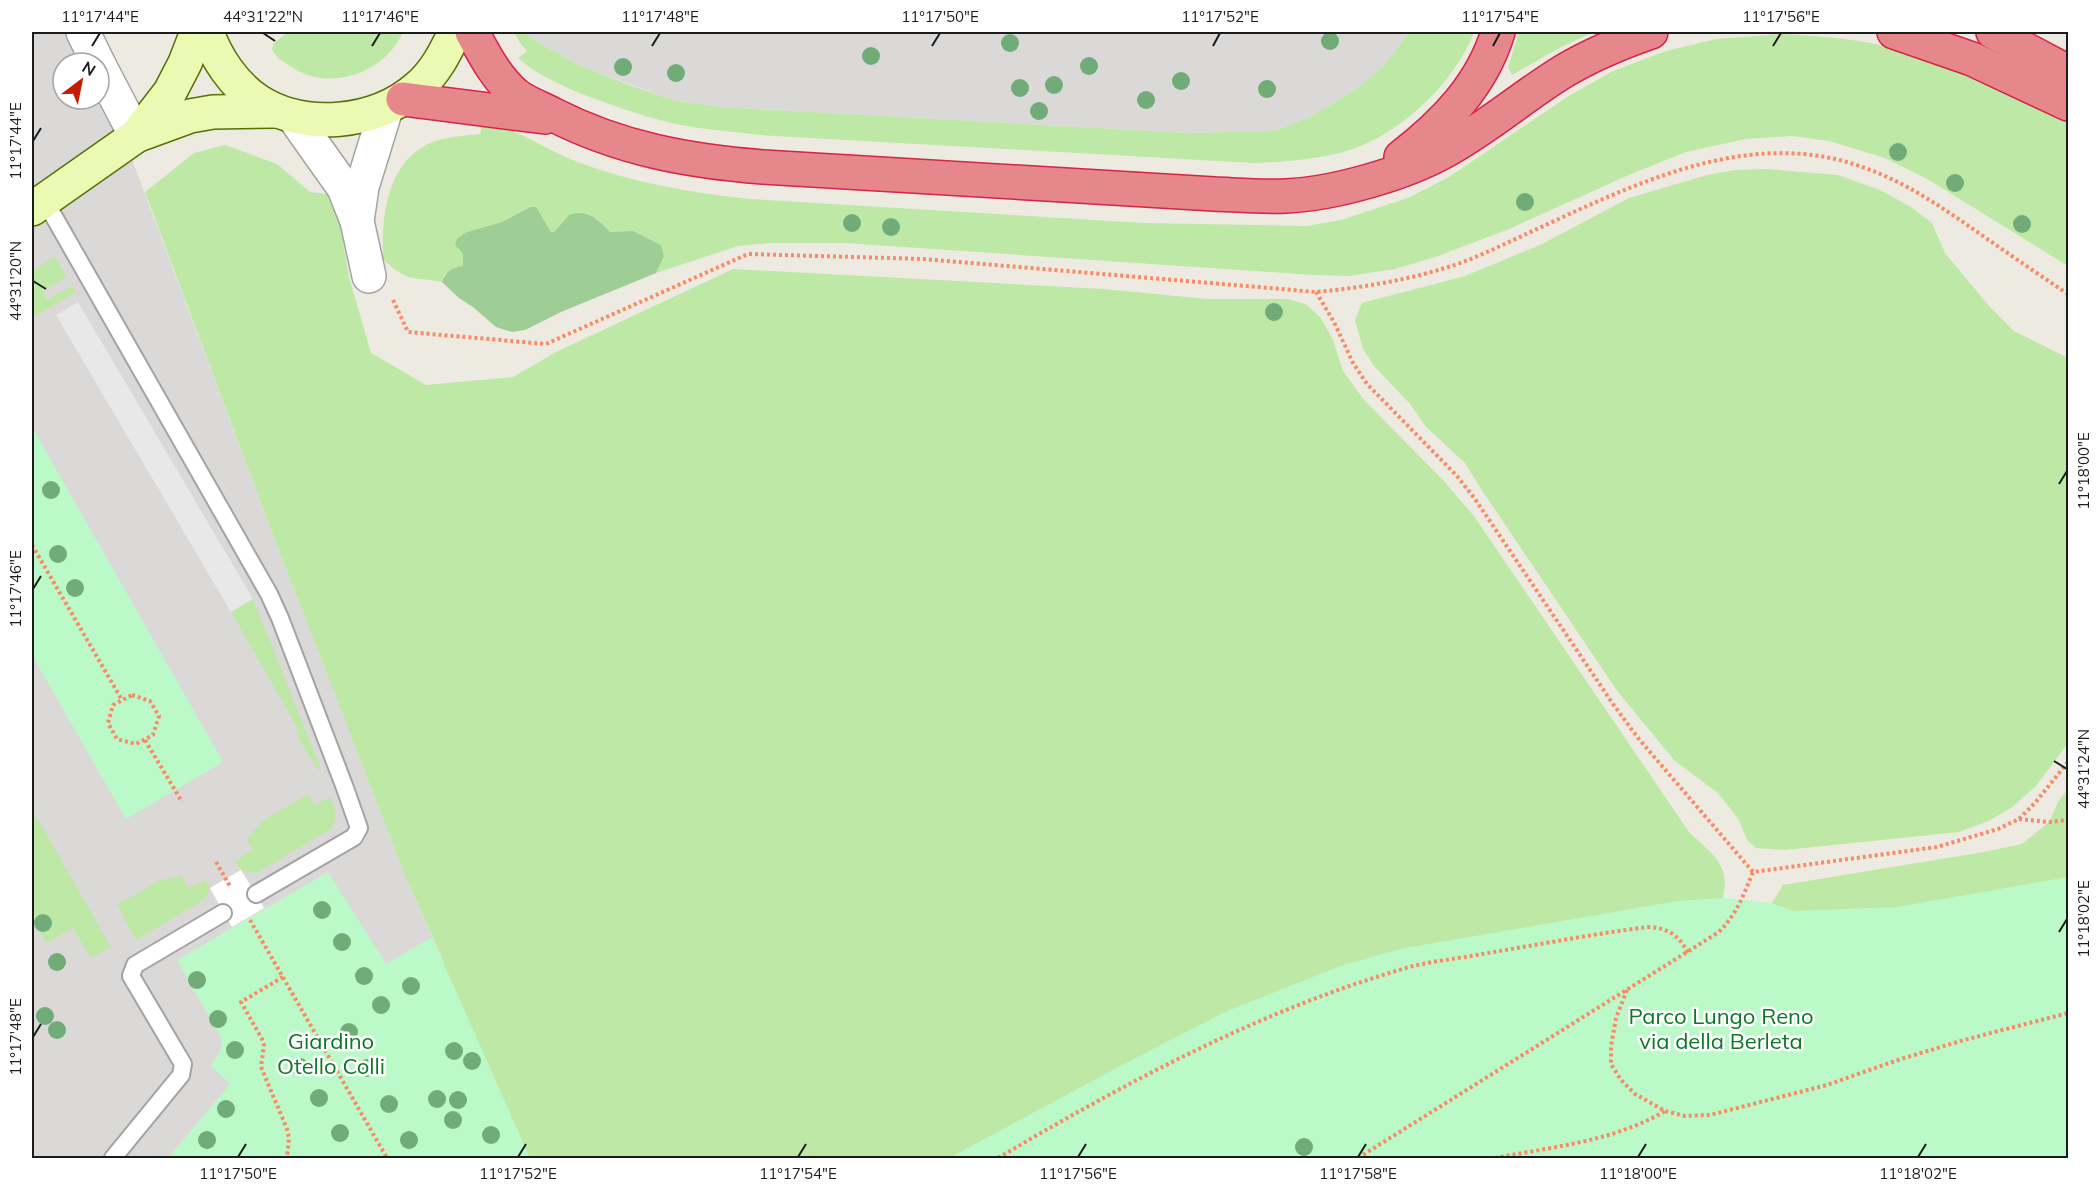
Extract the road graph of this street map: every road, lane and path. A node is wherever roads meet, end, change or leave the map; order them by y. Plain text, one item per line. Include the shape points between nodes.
1 (83, 32) edge
2 (197, 32) edge
3 (207, 32) edge
4 (455, 32) edge
5 (472, 32) edge
6 (1498, 32) edge
7 (1652, 32) edge
8 (1894, 32) edge
9 (1993, 32) edge
10 (92, 51) edge
11 (2068, 72) edge
12 (111, 89) edge
13 (394, 104) junction
14 (2068, 104) edge
15 (285, 113) junction
16 (562, 119) junction
17 (136, 136) junction
18 (1358, 183) junction
19 (38, 205) edge
20 (357, 220) junction
21 (379, 284) joint
22 (1316, 292) junction
23 (2068, 294) edge
24 (32, 545) edge
25 (122, 700) junction
26 (145, 740) junction
27 (2068, 762) edge
28 (182, 802) dead end
29 (2019, 819) junction
30 (2068, 820) edge
31 (216, 862) dead end
32 (1753, 872) junction
33 (232, 890) dead end
34 (256, 894) dead end
35 (223, 913) dead end
36 (249, 917) dead end
37 (1688, 953) junction
38 (283, 977) junction
39 (1627, 990) junction
40 (2068, 1013) edge
41 (1665, 1111) junction
42 (113, 1158) edge
43 (287, 1158) edge
44 (387, 1158) edge
45 (998, 1158) edge
46 (1360, 1158) edge
47 (1495, 1158) edge

1 - 10 street
2 - 17 main road via 171,92
3 - 15 main road via 215,52 243,90
4 - 13 main road via 435,69
5 - 16 highway via 494,72 517,96
6 - 18 highway via 1487,61 1454,111 1416,145
7 - 18 highway via 1566,70 1441,153
8 - 14 highway via 1972,59
9 - 11 highway
12 - 17 street
13 - 15 main road via 363,116 337,120
13 - 16 highway
13 - 20 street via 362,187
15 - 17 main road via 201,114
15 - 20 street via 344,188
16 - 18 highway via 618,143 732,165 1214,194 1287,196
17 - 19 main road
19 - 34 lane via 269,594 359,828 354,837
20 - 21 street
21 - 22 path via 408,332 546,344 748,254 924,259
22 - 23 path via 1357,288 1445,268 1672,171 1736,157 1803,154 1853,164 1893,179 1925,196
22 - 32 path via 1367,384 1469,491 1612,704
24 - 25 path
25 - 26 path via 113,705 108,723 117,739 136,744
25 - 26 path via 132,695 150,700 159,716 153,735
26 - 28 path
27 - 29 path
29 - 30 path
29 - 32 path via 1998,830 1937,847
31 - 33 path
32 - 37 path via 1730,921
35 - 42 lane via 135,965 131,976 183,1064 181,1075
36 - 38 path
37 - 39 path
37 - 45 path via 1672,933 1648,927 1408,968 1289,1007 1230,1034 1141,1077
38 - 43 path via 241,1002 264,1045 261,1066 287,1130
38 - 44 path
39 - 41 path via 1616,1018 1611,1064 1635,1094
39 - 46 path
40 - 41 path via 1900,1059 1827,1085 1710,1115 1685,1116
41 - 47 path via 1606,1136

